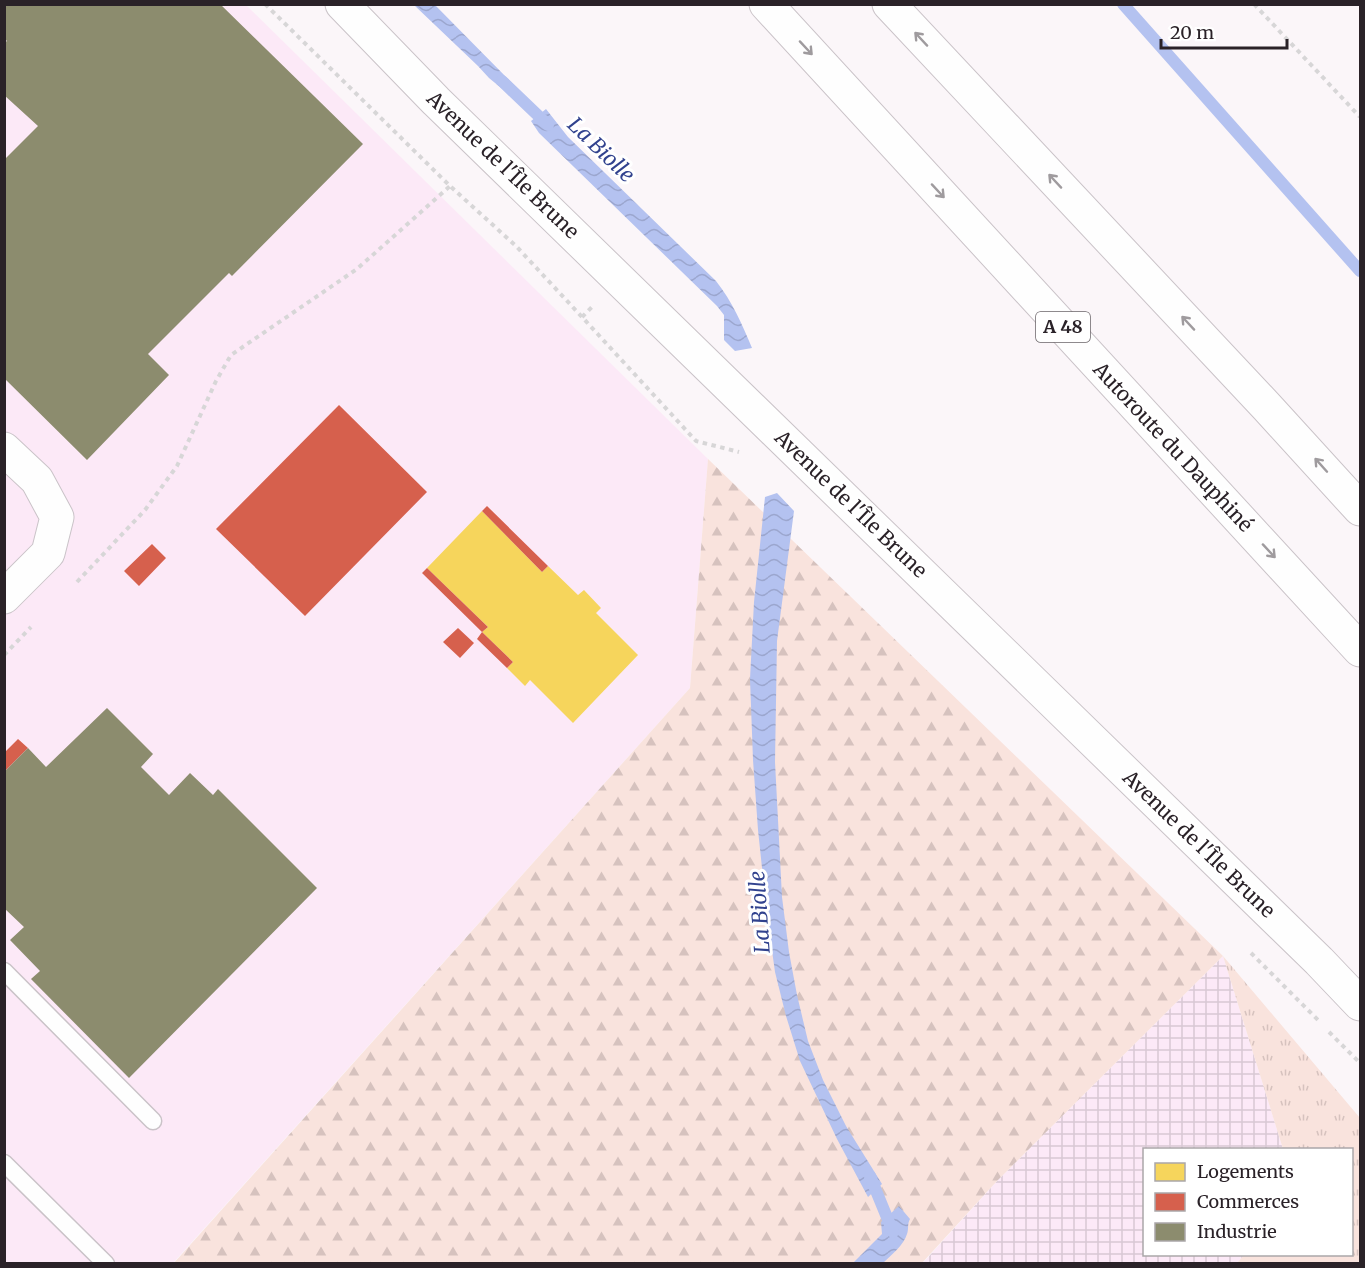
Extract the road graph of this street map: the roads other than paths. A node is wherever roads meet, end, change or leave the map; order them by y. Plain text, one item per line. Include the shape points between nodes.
1 (342, 4) edge
2 (766, 4) edge
3 (889, 4) edge
4 (4, 449) edge
5 (1360, 509) edge
6 (4, 597) edge
7 (1360, 650) edge
8 (4, 971) edge
9 (1360, 1004) edge
10 (153, 1121) dead end
11 (4, 1163) edge
12 (106, 1263) edge

1 - 9 main road, Avenue de l'Île Brune
2 -> 7 main road, Autoroute du Dauphiné / A 48
5 -> 3 main road
4 - 6 main road via 37,480 57,517 48,553
8 - 10 lane
11 - 12 lane

